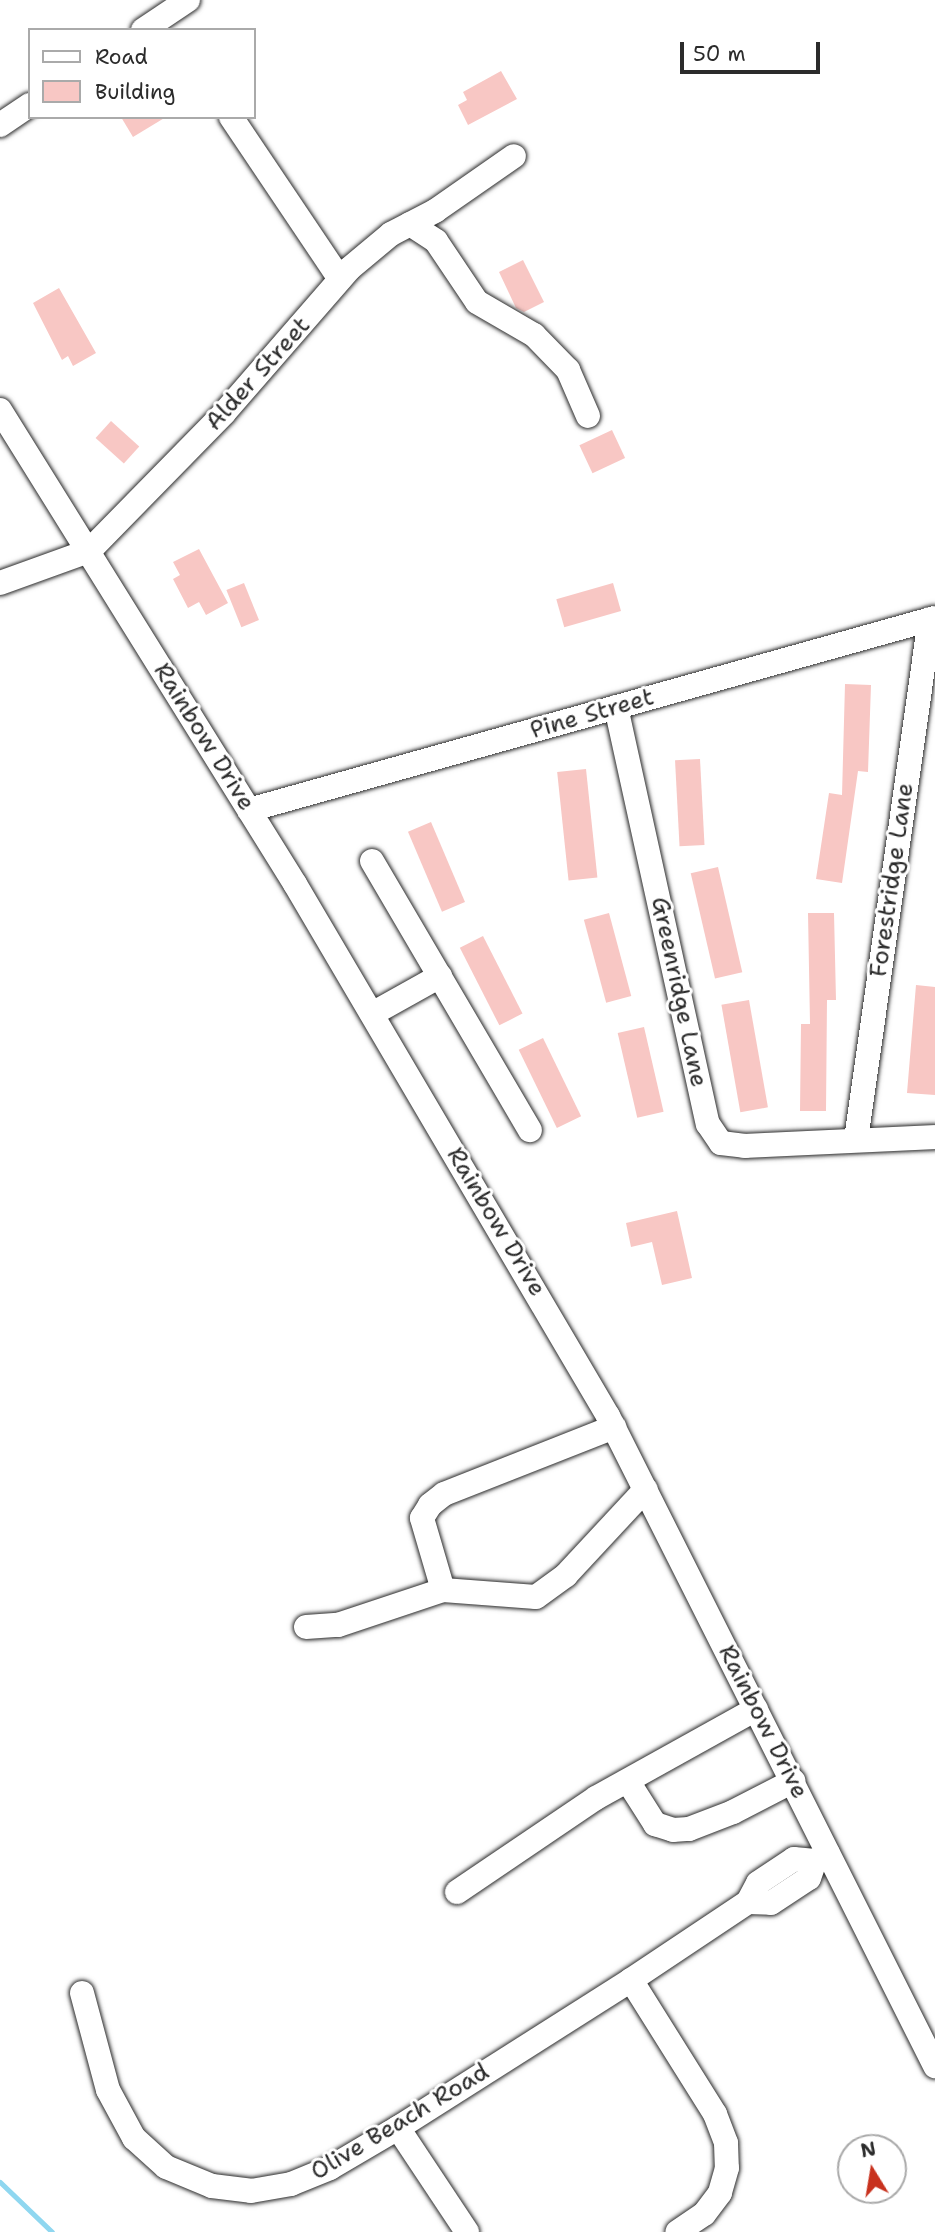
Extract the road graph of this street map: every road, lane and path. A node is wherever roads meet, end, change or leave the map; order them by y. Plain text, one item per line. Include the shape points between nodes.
1 (188, 0) edge
2 (164, 15) edge
3 (146, 28) edge
4 (28, 106) edge
5 (233, 119) edge
6 (0, 125) edge
7 (514, 156) dead end
8 (410, 224) junction
9 (340, 279) junction
10 (0, 410) edge
11 (588, 415) dead end
12 (89, 551) junction
13 (0, 583) edge
14 (932, 619) edge
15 (929, 664) edge
16 (616, 707) junction
17 (249, 810) junction
18 (372, 861) dead end
19 (440, 976) junction
20 (373, 1014) junction
21 (530, 1130) dead end
22 (935, 1137) edge
23 (856, 1140) junction
24 (614, 1427) junction
25 (646, 1489) junction
26 (443, 1590) junction
27 (306, 1627) dead end
28 (757, 1709) junction
29 (793, 1782) junction
30 (629, 1783) junction
31 (822, 1857) junction
32 (457, 1892) dead end
33 (631, 1980) junction
34 (82, 1993) dead end
35 (935, 2066) edge
36 (398, 2128) junction
37 (467, 2232) edge
38 (677, 2232) edge

1 - 2 street
2 - 3 street
4 - 6 street
5 - 9 street
7 - 8 street, Alder Street
8 - 9 street, Alder Street via 391,234
8 - 11 street via 436,242 477,302 534,335 568,370
9 - 12 street, Alder Street via 224,413
10 - 12 street, Rainbow Drive
12 - 13 street, Alder Street
12 - 17 street, Rainbow Drive
14 - 15 street, Forestridge Lane
14 - 16 street, Pine Street
15 - 23 street, Forestridge Lane
16 - 17 street, Pine Street
16 - 23 street, Greenridge Lane via 708,1124 721,1143 745,1146
17 - 20 street, Rainbow Drive
18 - 19 street
19 - 20 street
19 - 21 street
20 - 24 street, Rainbow Drive
22 - 23 street, Greenridge Lane
24 - 25 street, Rainbow Drive
24 - 26 street via 444,1494 430,1505 422,1518
25 - 26 street via 566,1575 536,1597
25 - 28 street, Rainbow Drive
26 - 27 street via 338,1625
28 - 29 street, Rainbow Drive
28 - 30 street
29 - 30 street via 733,1812 689,1829 673,1830 655,1824
29 - 31 street, Rainbow Drive
30 - 32 street via 596,1798
31 - 33 street, Olive Beach Road via 809,1878 771,1903 748,1902
31 - 35 street, Rainbow Drive
33 - 36 street, Olive Beach Road
33 - 38 street via 715,2114 726,2143 727,2168 720,2193 704,2214
34 - 36 street, Olive Beach Road via 108,2090 134,2138 166,2167 212,2186 251,2191 291,2184 330,2168
36 - 37 street

